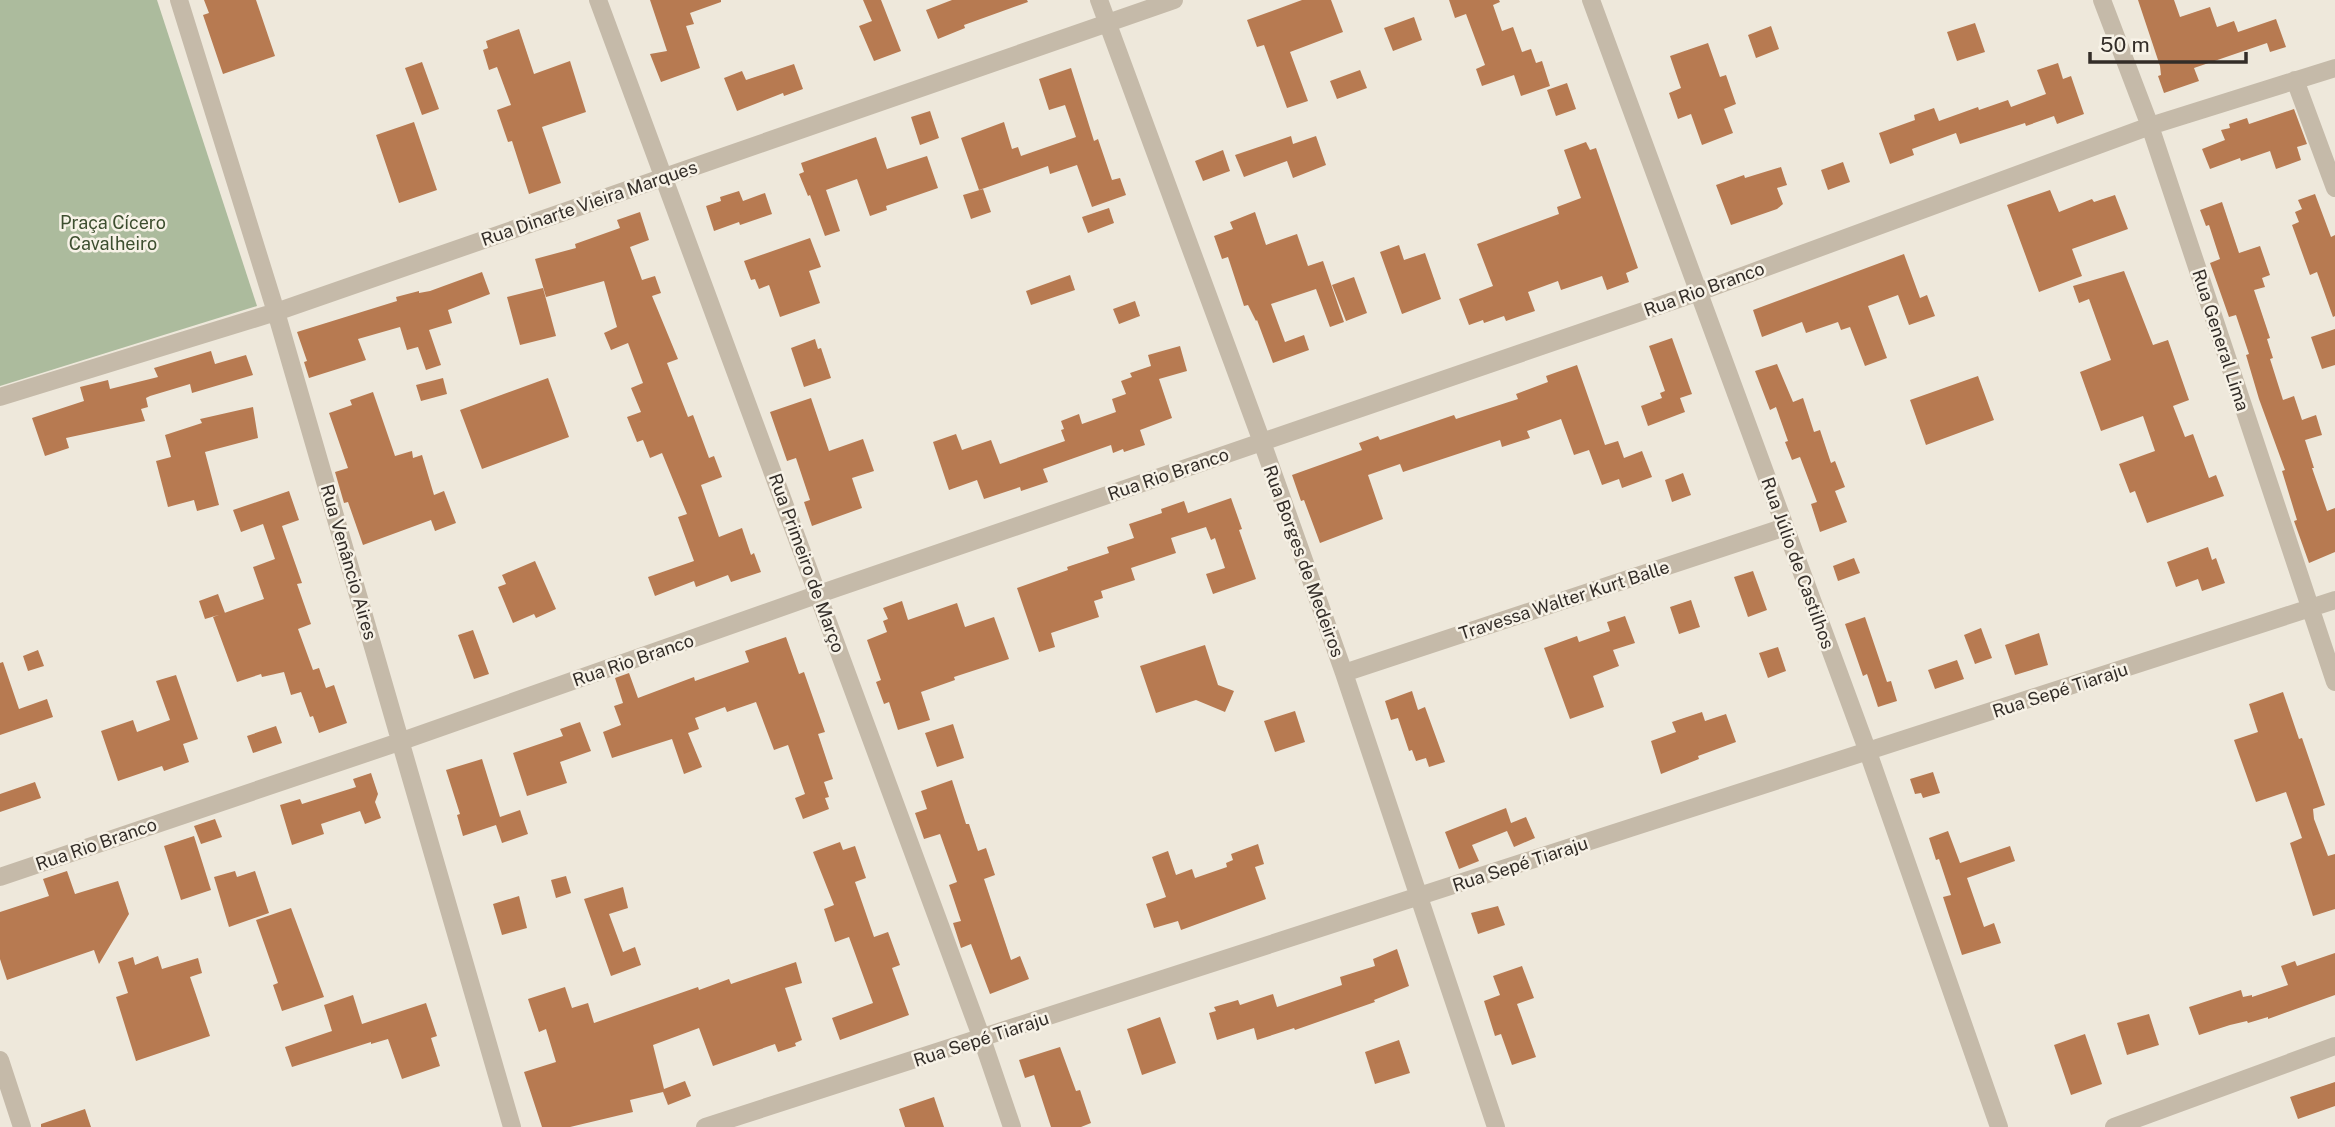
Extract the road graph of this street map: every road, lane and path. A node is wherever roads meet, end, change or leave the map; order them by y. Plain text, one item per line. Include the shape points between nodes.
1 (179, 0) edge
2 (598, 0) edge
3 (1099, 0) edge
4 (1174, 0) edge
5 (1591, 0) edge
6 (2102, 0) edge
7 (1108, 23) junction
8 (2335, 68) edge
9 (2295, 80) junction
10 (2150, 126) junction
11 (663, 177) junction
12 (2335, 188) edge
13 (1699, 292) junction
14 (276, 312) junction
15 (0, 397) edge
16 (1262, 442) junction
17 (1785, 527) junction
18 (819, 594) junction
19 (2335, 600) edge
20 (2311, 608) junction
21 (1344, 673) junction
22 (2335, 682) edge
23 (402, 741) junction
24 (1867, 752) junction
25 (0, 877) edge
26 (1420, 897) junction
27 (982, 1039) junction
28 (2335, 1046) edge
29 (0, 1060) edge
30 (22, 1127) edge
31 (512, 1127) edge
32 (705, 1127) edge
33 (1012, 1127) edge
34 (1496, 1127) edge
35 (1999, 1127) edge
36 (2114, 1127) edge

1 - 14 street, Rua Venâncio Aires
2 - 11 street, Rua Primeiro de Março
3 - 7 street, Rua Borges de Medeiros
4 - 7 street, Rua Dinarte Vieira Marques
5 - 13 street, Rua Júlio de Castilhos
6 - 10 street, Rua General Lima
7 - 11 street, Rua Dinarte Vieira Marques
7 - 16 street, Rua Borges de Medeiros
8 - 9 street, Rua Rio Branco
9 - 10 street, Rua Rio Branco
9 - 12 street
10 - 13 street, Rua Rio Branco
10 - 20 street, Rua General Lima
11 - 14 street, Rua Dinarte Vieira Marques
11 - 18 street, Rua Primeiro de Março
13 - 16 street, Rua Rio Branco
13 - 17 street, Rua Júlio de Castilhos
14 - 15 street, Rua Dinarte Vieira Marques
14 - 23 street, Rua Venâncio Aires
16 - 18 street, Rua Rio Branco
16 - 21 street, Rua Borges de Medeiros
17 - 21 street, Travessa Walter Kurt Balle
17 - 24 street, Rua Júlio de Castilhos
18 - 23 street, Rua Rio Branco
18 - 27 street, Rua Primeiro de Março
19 - 20 street, Rua Sepé Tiaraju
20 - 22 street, Rua General Lima
20 - 24 street, Rua Sepé Tiaraju
21 - 26 street, Rua Borges de Medeiros
23 - 25 street, Rua Rio Branco
23 - 31 street, Rua Venâncio Aires
24 - 26 street, Rua Sepé Tiaraju
24 - 35 street, Rua Júlio de Castilhos
26 - 27 street, Rua Sepé Tiaraju
26 - 34 street, Rua Borges de Medeiros
27 - 32 street, Rua Sepé Tiaraju
27 - 33 street, Rua Primeiro de Março
28 - 36 street
29 - 30 street

